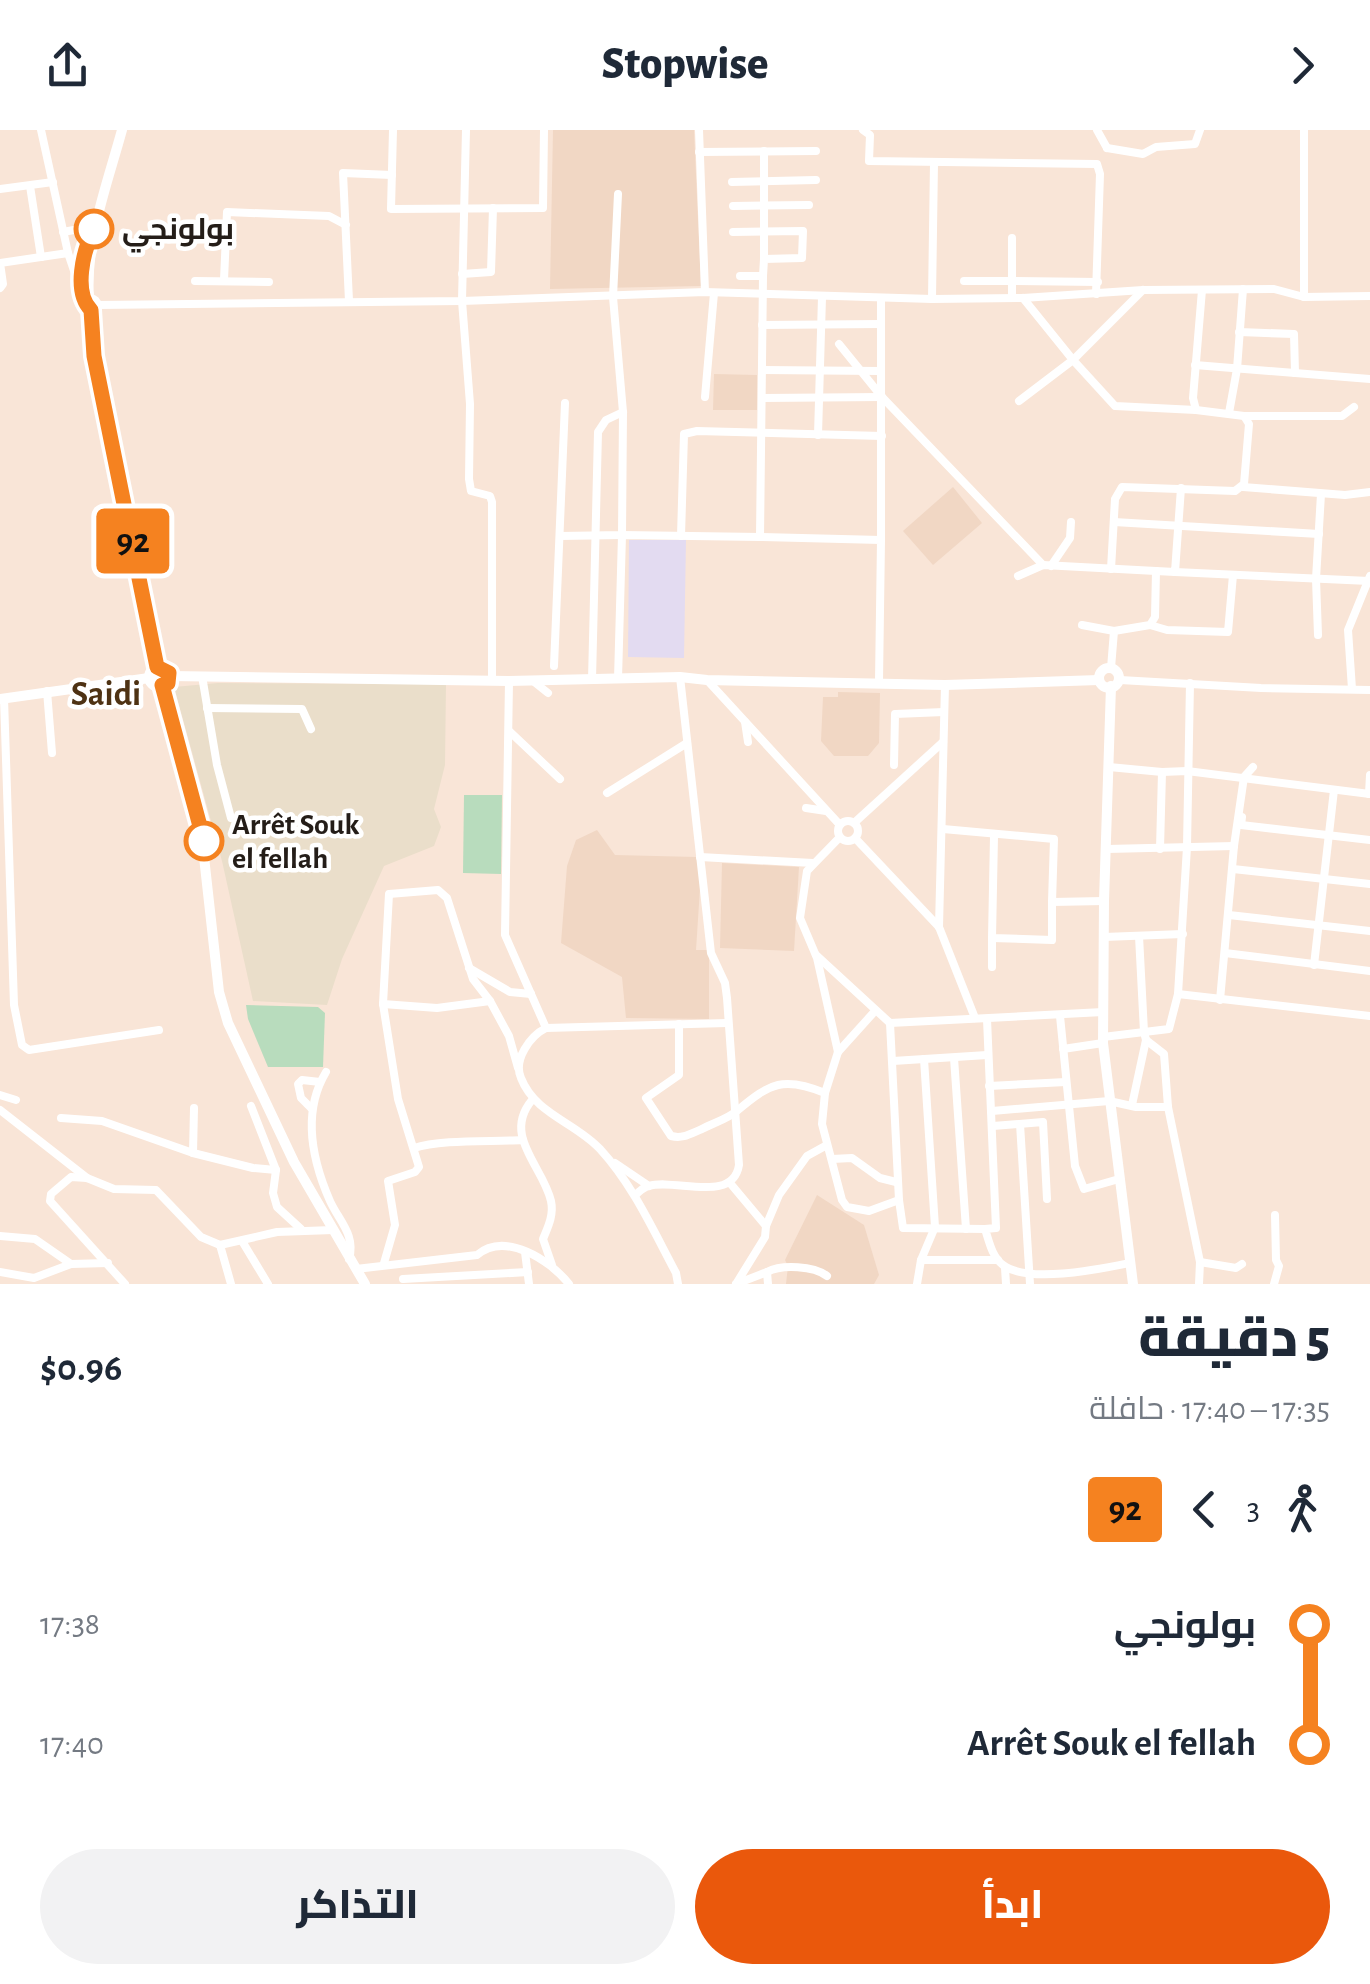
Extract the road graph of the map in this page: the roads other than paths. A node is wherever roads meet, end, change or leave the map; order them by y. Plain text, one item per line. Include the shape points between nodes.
1 (42, 130) edge
2 (122, 130) edge
3 (393, 130) edge
4 (466, 130) edge
5 (544, 130) edge
6 (698, 130) edge
7 (864, 130) edge
8 (1097, 130) edge
9 (1200, 130) edge
10 (1304, 130) edge
11 (1107, 148) junction
12 (764, 151) junction
13 (816, 151) dead end
14 (699, 152) junction
15 (934, 162) junction
16 (1097, 164) junction
17 (392, 175) junction
18 (816, 180) dead end
19 (764, 181) junction
20 (53, 182) junction
21 (732, 182) dead end
22 (30, 186) junction
23 (0, 189) edge
24 (618, 194) dead end
25 (809, 205) dead end
26 (733, 206) dead end
27 (764, 206) junction
28 (464, 208) junction
29 (493, 208) junction
30 (346, 225) junction
31 (95, 226) junction
32 (764, 231) junction
33 (64, 232) junction
34 (733, 232) dead end
35 (1012, 238) dead end
36 (68, 253) junction
37 (41, 257) junction
38 (764, 259) junction
39 (462, 274) junction
40 (740, 276) dead end
41 (763, 276) junction
42 (224, 280) junction
43 (194, 281) dead end
44 (964, 281) dead end
45 (1012, 281) junction
46 (269, 282) dead end
47 (1098, 282) junction
48 (0, 288) edge
49 (1243, 289) junction
50 (1143, 290) junction
51 (1202, 290) junction
52 (710, 292) junction
53 (762, 294) junction
54 (1096, 294) junction
55 (1370, 296) edge
56 (613, 297) junction
57 (822, 297) junction
58 (1304, 297) junction
59 (881, 298) junction
60 (1012, 298) junction
61 (1022, 298) junction
62 (932, 299) junction
63 (349, 300) junction
64 (462, 300) junction
65 (90, 305) junction
66 (822, 324) junction
67 (882, 324) junction
68 (762, 325) junction
69 (1239, 332) junction
70 (839, 344) dead end
71 (1073, 360) junction
72 (1195, 365) junction
73 (1236, 369) junction
74 (762, 370) junction
75 (821, 371) junction
76 (861, 371) junction
77 (880, 371) junction
78 (1295, 373) junction
79 (1370, 378) edge
80 (705, 396) dead end
81 (882, 397) junction
82 (763, 398) junction
83 (821, 399) junction
84 (1019, 401) dead end
85 (565, 402) dead end
86 (1354, 407) dead end
87 (1196, 410) junction
88 (624, 412) junction
89 (1229, 413) junction
90 (1244, 416) junction
91 (762, 433) junction
92 (818, 434) junction
93 (882, 436) junction
94 (1244, 487) junction
95 (1181, 488) junction
96 (1370, 492) edge
97 (1321, 494) junction
98 (1071, 522) dead end
99 (1114, 522) junction
100 (1178, 525) junction
101 (1318, 534) junction
102 (622, 535) junction
103 (560, 536) junction
104 (595, 536) junction
105 (682, 536) junction
106 (760, 537) junction
107 (880, 540) junction
108 (1047, 566) junction
109 (1111, 569) junction
110 (1156, 571) junction
111 (1175, 572) junction
112 (1233, 575) junction
113 (1018, 576) dead end
114 (1369, 578) edge
115 (1316, 579) junction
116 (1082, 625) dead end
117 (1150, 625) junction
118 (1114, 631) junction
119 (1318, 636) dead end
120 (554, 666) dead end
121 (157, 667) junction
122 (1111, 668) junction
123 (202, 676) junction
124 (680, 676) junction
125 (149, 678) junction
126 (618, 679) junction
127 (592, 680) junction
128 (707, 680) junction
129 (1099, 680) junction
130 (166, 681) junction
131 (492, 681) junction
132 (509, 681) junction
133 (534, 681) junction
134 (879, 682) junction
135 (1116, 683) junction
136 (1190, 683) junction
137 (946, 684) junction
138 (46, 690) junction
139 (1352, 690) junction
140 (1370, 690) edge
141 (548, 692) dead end
142 (2, 699) edge
143 (207, 708) junction
144 (944, 712) junction
145 (745, 722) junction
146 (310, 729) dead end
147 (508, 730) junction
148 (748, 742) dead end
149 (943, 742) junction
150 (687, 743) junction
151 (52, 753) dead end
152 (1109, 766) junction
153 (1254, 767) dead end
154 (912, 770) junction
155 (1187, 771) junction
156 (1162, 772) junction
157 (1370, 775) edge
158 (1244, 778) junction
159 (560, 779) dead end
160 (1334, 790) junction
161 (607, 793) dead end
162 (1370, 794) edge
163 (806, 808) dead end
164 (828, 811) junction
165 (232, 818) dead end
166 (854, 823) junction
167 (840, 825) junction
168 (943, 828) junction
169 (1330, 835) junction
170 (994, 836) junction
171 (840, 837) junction
172 (855, 838) junction
173 (1370, 840) edge
174 (1234, 846) junction
175 (1187, 847) junction
176 (1107, 849) junction
177 (1160, 850) junction
178 (700, 857) junction
179 (813, 863) junction
180 (1234, 870) junction
181 (1326, 880) junction
182 (1370, 884) edge
183 (1104, 901) junction
184 (1052, 902) junction
185 (12, 911) junction
186 (0, 912) edge
187 (1229, 915) junction
188 (1320, 926) junction
189 (939, 927) junction
190 (1370, 931) edge
191 (1183, 934) junction
192 (1139, 936) junction
193 (1104, 937) junction
194 (992, 938) junction
195 (1225, 953) junction
196 (816, 956) junction
197 (1314, 965) junction
198 (992, 967) dead end
199 (469, 968) junction
200 (1370, 971) edge
201 (531, 994) junction
202 (1178, 994) junction
203 (1220, 1000) junction
204 (490, 1001) junction
205 (383, 1004) junction
206 (875, 1011) junction
207 (1103, 1012) junction
208 (1060, 1016) junction
209 (1370, 1016) edge
210 (975, 1018) junction
211 (986, 1019) junction
212 (728, 1023) junction
213 (890, 1023) junction
214 (679, 1024) junction
215 (543, 1026) junction
216 (159, 1030) dead end
217 (1145, 1036) junction
218 (1103, 1040) junction
219 (1063, 1049) junction
220 (838, 1052) junction
221 (987, 1055) junction
222 (954, 1058) junction
223 (924, 1059) junction
224 (892, 1061) junction
225 (518, 1068) junction
226 (326, 1072) dead end
227 (320, 1082) junction
228 (1066, 1082) junction
229 (989, 1086) junction
230 (824, 1093) junction
231 (0, 1096) edge
232 (16, 1100) dead end
233 (532, 1100) junction
234 (1109, 1101) junction
235 (1068, 1104) junction
236 (250, 1106) dead end
237 (1132, 1106) junction
238 (1168, 1107) junction
239 (194, 1108) dead end
240 (312, 1109) junction
241 (0, 1110) edge
242 (992, 1110) junction
243 (735, 1113) junction
244 (60, 1118) dead end
245 (1020, 1124) junction
246 (993, 1126) junction
247 (522, 1140) junction
248 (827, 1146) junction
249 (414, 1148) junction
250 (193, 1153) junction
251 (608, 1158) junction
252 (832, 1159) junction
253 (276, 1170) junction
254 (87, 1178) junction
255 (1119, 1179) junction
256 (896, 1182) junction
257 (730, 1183) junction
258 (648, 1186) junction
259 (634, 1195) junction
260 (1047, 1199) dead end
261 (898, 1200) junction
262 (1275, 1215) dead end
263 (766, 1226) junction
264 (935, 1228) junction
265 (301, 1229) junction
266 (966, 1229) junction
267 (985, 1229) junction
268 (332, 1230) junction
269 (0, 1236) edge
270 (242, 1241) junction
271 (220, 1244) junction
272 (525, 1252) junction
273 (922, 1260) junction
274 (402, 1262) junction
275 (1200, 1262) junction
276 (108, 1263) junction
277 (1130, 1263) junction
278 (71, 1264) junction
279 (352, 1264) junction
280 (384, 1264) junction
281 (1002, 1264) junction
282 (1242, 1264) dead end
283 (552, 1265) junction
284 (1093, 1270) junction
285 (0, 1272) edge
286 (528, 1272) junction
287 (767, 1272) junction
288 (1064, 1273) junction
289 (48, 1274) junction
290 (1031, 1274) junction
291 (827, 1276) dead end
292 (437, 1280) edge
293 (403, 1282) edge
294 (263, 1283) edge
295 (56, 1284) edge
296 (126, 1284) edge
297 (230, 1284) edge
298 (364, 1284) edge
299 (528, 1284) edge
300 (568, 1284) edge
301 (678, 1284) edge
302 (736, 1284) edge
303 (768, 1284) edge
304 (916, 1284) edge
305 (1006, 1284) edge
306 (1030, 1284) edge
307 (1064, 1284) edge
308 (1093, 1284) edge
309 (1133, 1284) edge
310 (1199, 1284) edge
311 (1274, 1284) edge

1 - 20 street
2 - 31 main road
3 - 17 street
4 - 28 street
5 - 29 street via 543,208
6 - 14 street
7 - 15 street via 870,160
8 - 11 street
9 - 11 street via 1190,147 1143,154
10 - 58 street
11 - 16 street
12 - 13 street
12 - 14 street
12 - 19 street
14 - 52 street
15 - 16 street
15 - 62 street
16 - 47 street
17 - 28 street via 390,208
17 - 30 street via 343,173
18 - 19 street
19 - 21 street
19 - 27 street
20 - 22 street
20 - 33 street
22 - 23 street
22 - 37 street
24 - 56 street
25 - 27 street
26 - 27 street
27 - 32 street
28 - 29 street
28 - 39 street
29 - 39 street via 491,272
30 - 42 street via 329,216 227,212
30 - 63 street
31 - 33 street
31 - 65 main road
32 - 34 street
32 - 38 street
32 - 38 street via 804,232 802,258
33 - 36 street
35 - 45 street
36 - 37 street
36 - 65 street
37 - 48 street via 0,263
38 - 41 street
39 - 64 street
40 - 41 street
41 - 53 street
42 - 43 street
42 - 46 street
44 - 45 street
45 - 47 street
45 - 60 street
47 - 54 street
49 - 51 street
49 - 58 street
49 - 69 street
50 - 51 street
50 - 54 street
50 - 71 street
51 - 72 street
52 - 53 street
52 - 56 street
52 - 80 street
53 - 57 street
53 - 68 street
54 - 61 street
55 - 58 street
56 - 64 street
56 - 88 street
57 - 59 street
57 - 66 street
59 - 62 street
59 - 67 street
60 - 61 street
60 - 62 street
61 - 71 street
63 - 64 street
63 - 65 street
64 - 131 street via 469,479 471,490 492,502
65 - 121 main road via 94,356
66 - 67 street
66 - 68 street
66 - 75 street
67 - 77 street
68 - 74 street
69 - 73 street
69 - 78 street via 1294,334
70 - 76 street
71 - 84 street
71 - 87 street via 1115,406
72 - 73 street
72 - 87 street
73 - 78 street
73 - 89 street
74 - 75 street
74 - 82 street
75 - 76 street
75 - 83 street
76 - 77 street
76 - 81 street
77 - 81 street
78 - 79 street
81 - 83 street
81 - 93 street
81 - 108 street
82 - 83 street
82 - 91 street
83 - 92 street
85 - 103 street
86 - 90 street via 1342,416
87 - 89 street
88 - 102 street
88 - 104 street via 598,432
89 - 90 street
90 - 94 street
91 - 92 street
91 - 105 street via 684,434
91 - 106 street
92 - 93 street
93 - 107 street
94 - 95 street
94 - 97 street
95 - 99 street via 1122,487
95 - 100 street
96 - 97 street
97 - 101 street
98 - 108 street via 1070,538
99 - 100 street
99 - 109 street
100 - 101 street
100 - 111 street
101 - 115 street
102 - 104 street
102 - 105 street
102 - 126 street
103 - 104 street
103 - 120 street
104 - 127 street
105 - 106 street
106 - 107 street
107 - 134 street
108 - 109 street
108 - 113 street
109 - 110 street
110 - 111 street
110 - 117 street
111 - 112 street
112 - 115 street
112 - 117 street via 1228,632
114 - 115 street
114 - 139 street via 1348,630
115 - 119 street
116 - 118 street
117 - 118 street
118 - 122 street
121 - 125 main road
121 - 130 main road via 167,670
122 - 129 main road
122 - 135 main road
123 - 130 main road
123 - 131 main road
123 - 143 street
124 - 126 main road
124 - 128 main road
124 - 150 street
125 - 130 main road via 154,686
125 - 138 main road
126 - 127 main road
127 - 133 main road
128 - 134 main road
128 - 145 street
129 - 135 main road via 1105,688
129 - 137 main road
130 - 268 main road via 200,821 228,1024
131 - 132 main road
132 - 133 main road
132 - 147 street
133 - 141 street
134 - 137 main road
135 - 136 street
135 - 152 main road
136 - 139 street
136 - 155 street
137 - 144 street
138 - 142 main road
138 - 151 street
139 - 140 street
142 - 185 street
143 - 146 street via 302,709
143 - 165 street
144 - 149 street
144 - 154 street via 895,714 894,765
145 - 148 street
145 - 164 street
147 - 159 street
147 - 201 street via 505,935
149 - 154 street
149 - 168 street
150 - 161 street
150 - 178 street
152 - 156 street
152 - 176 main road
153 - 158 street
154 - 166 street
155 - 156 street
155 - 158 street
155 - 175 street
156 - 177 street
157 - 162 street
158 - 160 street
158 - 169 street via 1241,825
158 - 174 street
160 - 162 street
160 - 169 street
163 - 164 street
164 - 167 street
166 - 167 street
166 - 172 street
167 - 171 street
168 - 170 street
168 - 189 street
169 - 173 street
169 - 181 street
170 - 184 street via 1054,839
170 - 194 street
171 - 172 street
171 - 179 street
172 - 189 street
174 - 175 street
174 - 180 street
175 - 177 street
175 - 191 street
176 - 177 street
176 - 183 main road
178 - 179 street
178 - 212 street via 711,953 725,983
179 - 196 street via 806,870 800,918
180 - 181 street
180 - 187 street
181 - 182 street
181 - 188 street
183 - 184 street
183 - 193 main road
184 - 194 street via 1052,940
185 - 186 street
185 - 216 street via 14,1005 24,1049
187 - 188 street
187 - 195 street
188 - 190 street
188 - 197 street
189 - 210 street
191 - 192 street
191 - 202 street
192 - 193 street
192 - 217 street
193 - 207 main road
194 - 198 street
195 - 197 street
195 - 203 street
196 - 206 street
196 - 220 street
197 - 200 street
199 - 201 street via 510,992
199 - 204 street
199 - 205 street via 444,892 389,894
201 - 215 street
202 - 203 street
202 - 217 street via 1170,1029
203 - 209 street
204 - 205 street via 437,1008
204 - 225 street
205 - 249 street via 398,1099
206 - 213 street
206 - 220 street
207 - 208 street
207 - 218 main road
208 - 211 street
208 - 219 street
210 - 211 street
210 - 213 street
211 - 221 street
212 - 214 street
212 - 243 street
213 - 224 street
214 - 215 street
214 - 243 street via 680,1075 646,1098 650,1106 676,1138
215 - 225 street
217 - 218 street
217 - 237 street
217 - 238 street via 1164,1054
218 - 219 street
218 - 234 main road
219 - 228 street
220 - 230 street
221 - 222 street
221 - 229 street
222 - 223 street
222 - 266 street
223 - 224 street
223 - 264 street
224 - 256 street
225 - 233 street
226 - 227 street
227 - 240 street
227 - 240 street via 298,1084
228 - 229 street
228 - 235 street
229 - 242 street
230 - 243 street via 789,1082 752,1096
230 - 248 street
231 - 232 street
233 - 247 street via 521,1120
233 - 251 street
234 - 235 street
234 - 237 street
234 - 255 main road
235 - 242 street
235 - 255 street via 1072,1159 1084,1189
236 - 253 street
237 - 238 street
238 - 275 street
239 - 250 street
240 - 279 street via 317,1161 351,1240
241 - 254 street
242 - 246 street
243 - 257 street via 739,1165
244 - 250 street via 102,1121
245 - 246 street
245 - 260 street via 1043,1122
245 - 290 street
246 - 267 street via 996,1228
247 - 249 street
247 - 283 street via 551,1202 544,1240
248 - 252 street
248 - 263 street via 807,1156
249 - 280 street via 418,1170 390,1178 395,1225
250 - 253 street
251 - 258 street
251 - 259 street
252 - 256 street via 852,1158
252 - 261 street via 846,1206 868,1211
253 - 265 street via 277,1207
254 - 271 street via 114,1188 156,1190 201,1237
254 - 276 street via 72,1177 48,1198
255 - 277 main road
256 - 261 street
257 - 258 street
257 - 263 street
258 - 259 street
259 - 301 street
261 - 264 street via 903,1228
262 - 311 street
263 - 302 street
264 - 266 street
264 - 273 street
265 - 268 street
265 - 270 street
266 - 267 street
267 - 281 street
268 - 279 main road
269 - 278 street via 34,1239
270 - 271 street
270 - 294 street
271 - 297 street
272 - 274 street via 498,1246 478,1255
272 - 283 street
272 - 286 street
273 - 281 street
273 - 304 street
274 - 280 street
274 - 293 street
275 - 282 street
275 - 310 street
276 - 278 street
276 - 296 street
277 - 284 street
277 - 309 main road
278 - 289 street
279 - 280 street
279 - 298 main road
281 - 290 street
281 - 305 street
283 - 300 street
284 - 288 street
284 - 308 street
285 - 289 street via 19,1278
286 - 292 street
286 - 299 street
287 - 291 street via 783,1268
287 - 302 street
287 - 303 street
288 - 290 street
288 - 307 street
289 - 295 street
290 - 306 street
292 - 293 street

